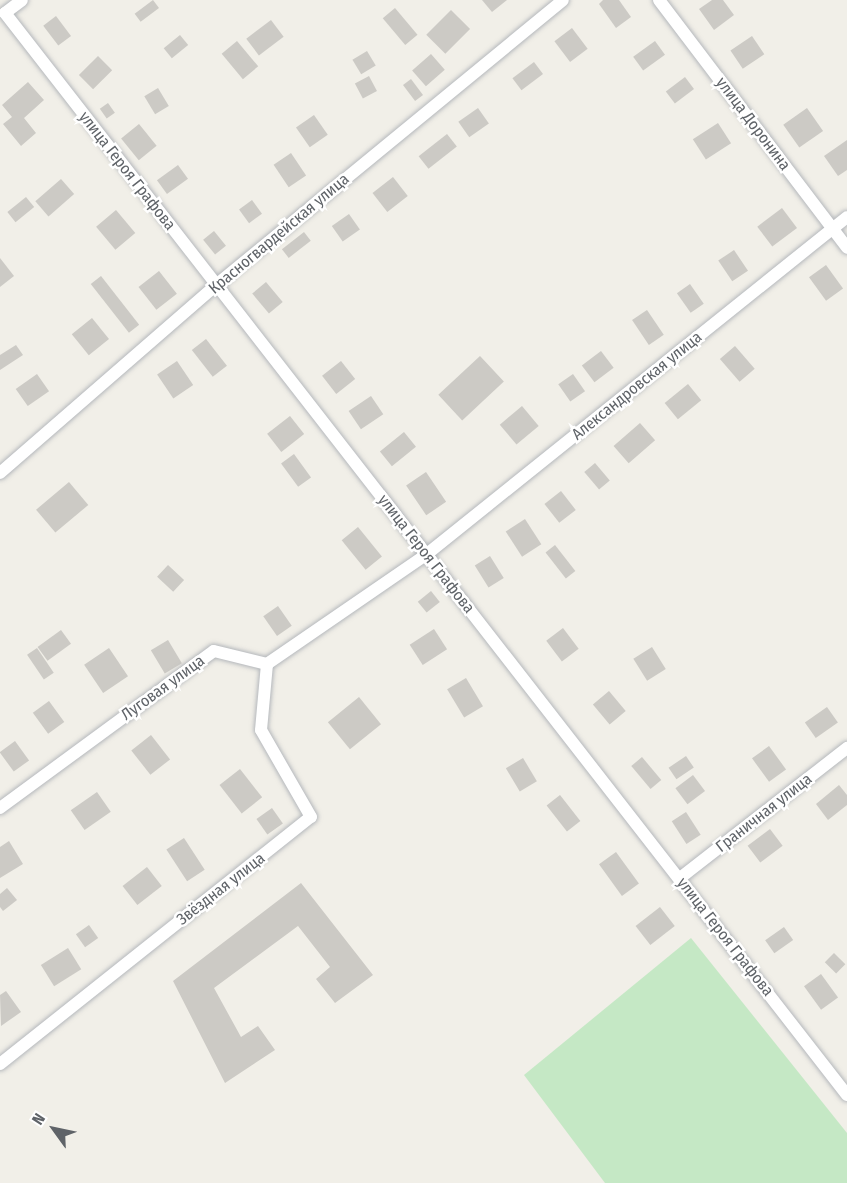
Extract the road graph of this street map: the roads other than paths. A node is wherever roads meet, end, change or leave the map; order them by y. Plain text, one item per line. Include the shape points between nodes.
1 (22, 0) edge
2 (563, 0) edge
3 (659, 0) edge
4 (2, 14) edge
5 (847, 217) edge
6 (833, 229) junction
7 (847, 248) edge
8 (215, 286) junction
9 (0, 473) edge
10 (427, 554) junction
11 (267, 664) junction
12 (847, 748) edge
13 (0, 808) edge
14 (680, 878) junction
15 (0, 1064) edge
16 (847, 1095) edge

1 - 4 street
2 - 8 street, Красногвардейская улица
3 - 6 street, улица Доронина
4 - 8 street, улица Героя Графова
5 - 6 street, Александровская улица
6 - 7 street, улица Доронина
6 - 10 street, Александровская улица
8 - 9 street, Красногвардейская улица
8 - 10 street, улица Героя Графова
10 - 11 street
10 - 14 street, улица Героя Графова
11 - 13 street, Луговая улица via 214,651
11 - 15 street, Звёздная улица via 261,730 311,817
12 - 14 street, Граничная улица
14 - 16 street, улица Героя Графова

